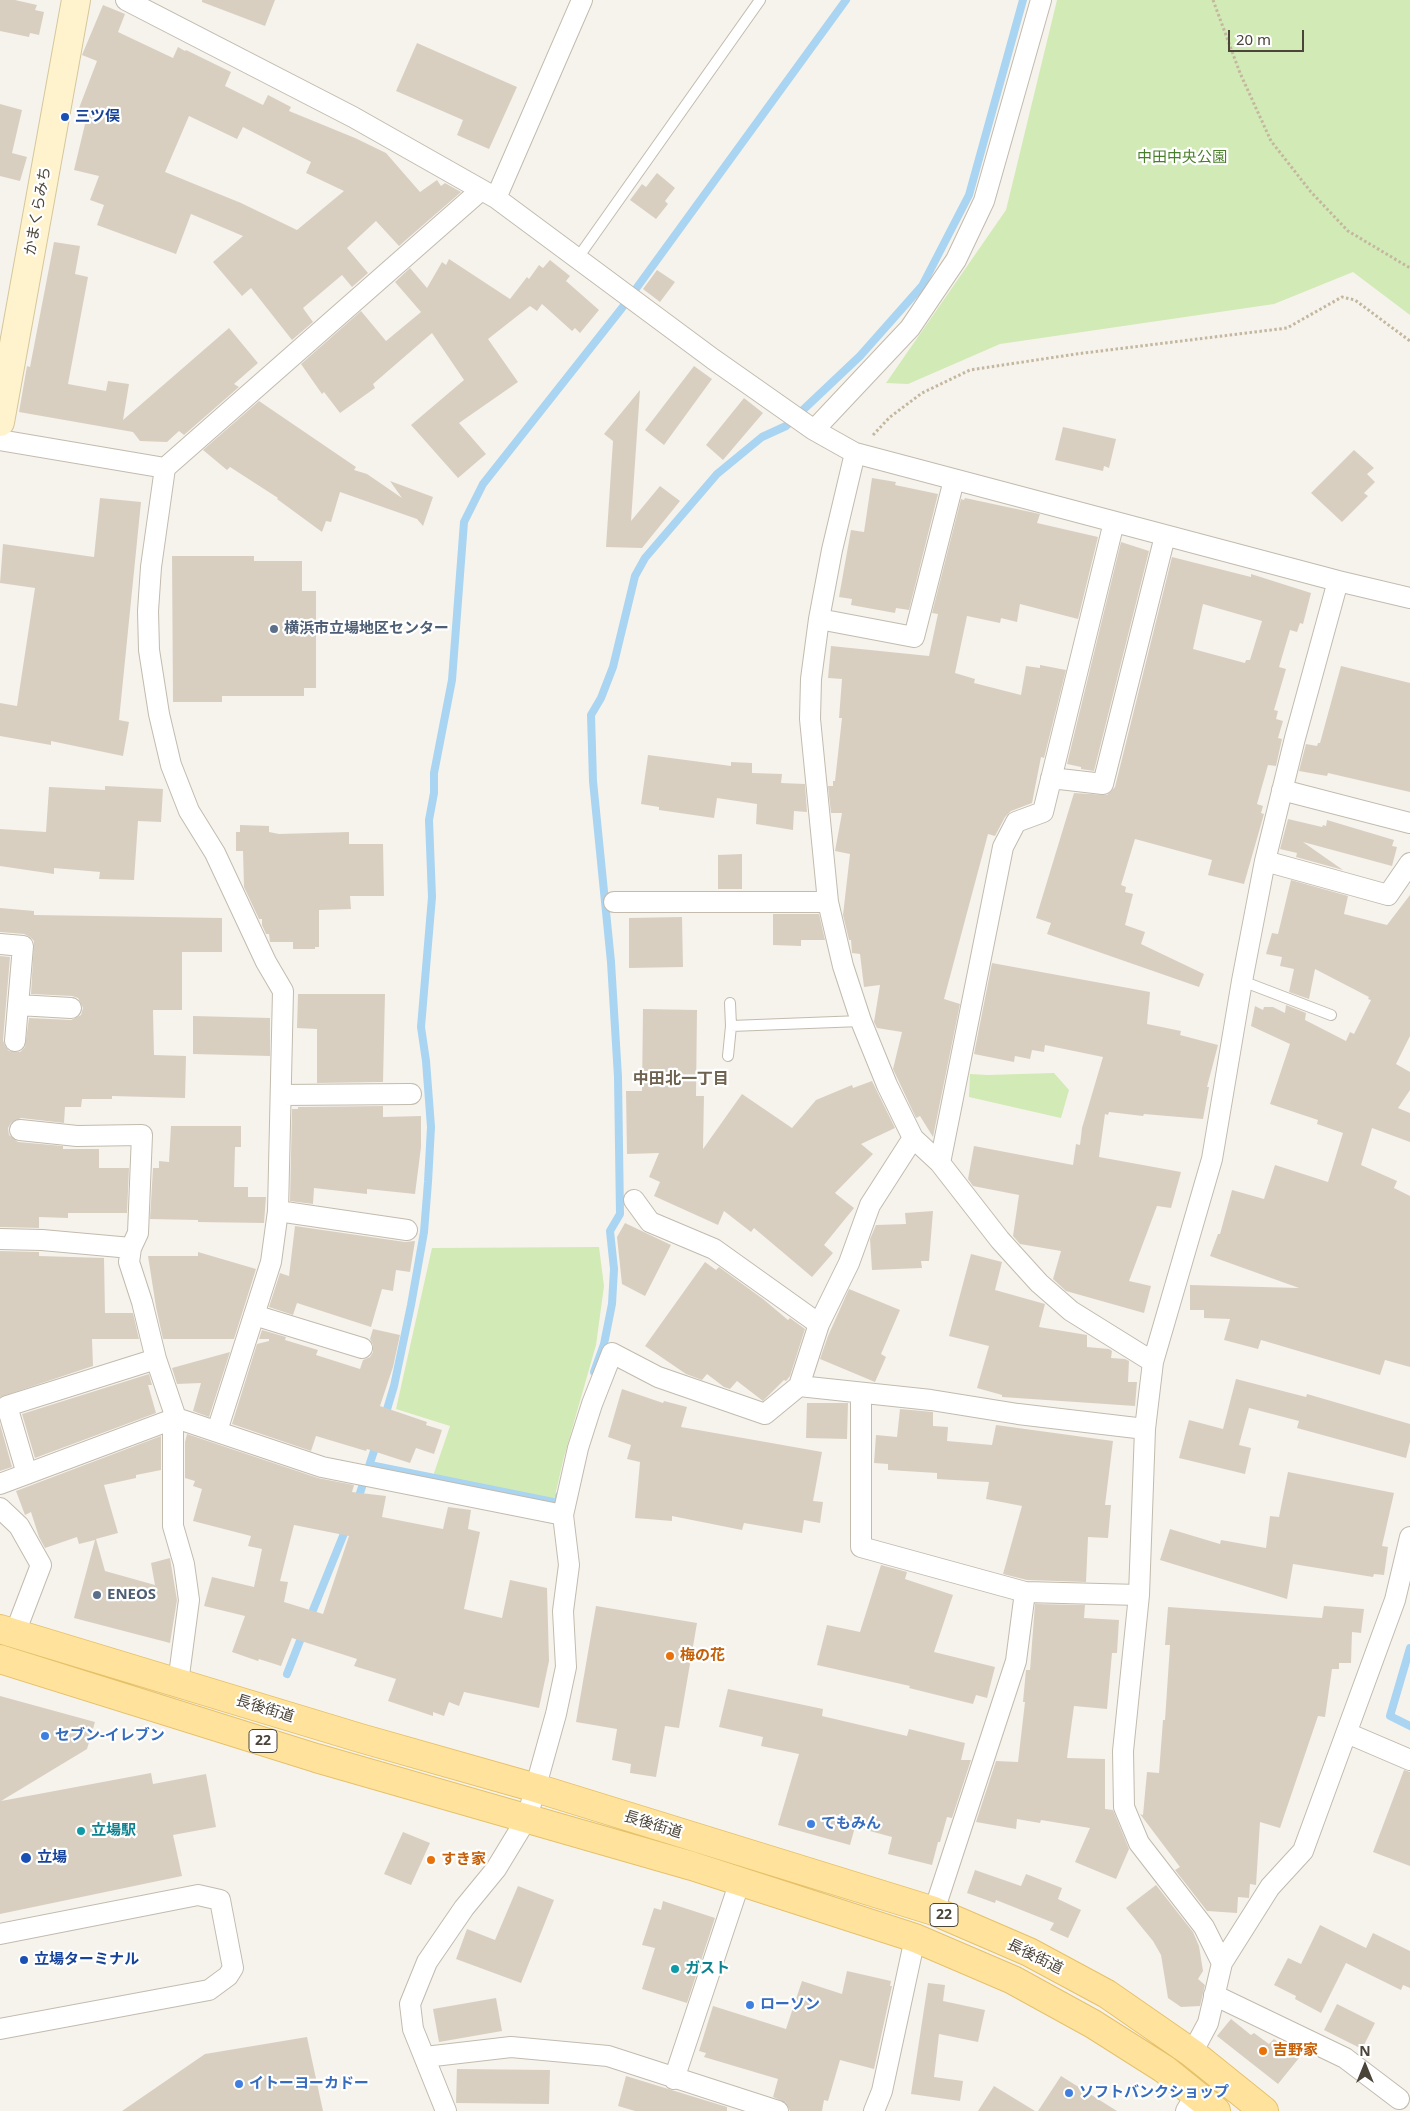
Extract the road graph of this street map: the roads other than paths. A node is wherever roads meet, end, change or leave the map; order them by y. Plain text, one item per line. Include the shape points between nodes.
1 (76, 0) edge
2 (126, 0) edge
3 (582, 0) edge
4 (760, 0) edge
5 (1040, 0) edge
6 (488, 194) junction
7 (577, 259) junction
8 (6, 354) edge
9 (0, 422) edge
10 (812, 429) junction
11 (0, 440) edge
12 (855, 453) junction
13 (165, 468) junction
14 (954, 480) junction
15 (1114, 522) junction
16 (1165, 536) junction
17 (1338, 582) junction
18 (1410, 598) edge
19 (819, 619) junction
20 (1051, 778) junction
21 (1282, 790) junction
22 (1410, 823) edge
23 (1265, 861) junction
24 (1410, 863) edge
25 (614, 902) dead end
26 (828, 902) junction
27 (0, 944) edge
28 (1242, 981) junction
29 (730, 1003) dead end
30 (18, 1005) junction
31 (71, 1008) dead end
32 (1331, 1015) dead end
33 (862, 1021) junction
34 (731, 1026) junction
35 (15, 1042) dead end
36 (728, 1056) dead end
37 (412, 1094) dead end
38 (281, 1095) junction
39 (20, 1130) dead end
40 (913, 1138) junction
41 (940, 1163) junction
42 (634, 1200) dead end
43 (278, 1211) junction
44 (407, 1230) dead end
45 (0, 1239) edge
46 (130, 1248) junction
47 (254, 1316) junction
48 (819, 1324) junction
49 (362, 1348) dead end
50 (156, 1359) junction
51 (1152, 1362) junction
52 (798, 1386) junction
53 (861, 1393) junction
54 (176, 1418) junction
55 (1145, 1429) junction
56 (217, 1431) junction
57 (26, 1474) junction
58 (0, 1484) edge
59 (0, 1508) edge
60 (564, 1515) junction
61 (1410, 1537) edge
62 (1025, 1592) junction
63 (1139, 1595) junction
64 (8, 1631) edge
65 (0, 1658) edge
66 (178, 1683) junction
67 (1347, 1733) junction
68 (1410, 1760) edge
69 (536, 1788) junction
70 (527, 1818) junction
71 (740, 1881) junction
72 (934, 1911) junction
73 (0, 1934) edge
74 (915, 1938) junction
75 (1222, 1963) junction
76 (1214, 1995) junction
77 (0, 2029) edge
78 (1192, 2053) junction
79 (425, 2057) junction
80 (674, 2079) junction
81 (1399, 2100) edge
82 (1191, 2102) edge
83 (770, 2110) edge
84 (446, 2111) edge
85 (874, 2111) edge
86 (1216, 2111) edge
87 (1264, 2111) edge

1 - 8 main road, かまくらみち
2 - 6 street via 353,117
3 - 6 street
4 - 7 lane
5 - 10 street via 984,201 956,260 910,328
6 - 7 street
6 - 13 street
7 - 10 street
8 - 9 main road, かまくらみち
10 - 12 street
11 - 13 street
12 - 14 street
12 - 19 street
13 - 38 street via 148,611 149,650 159,714 171,765 189,811 215,853 266,962 283,990
14 - 15 street
14 - 19 street via 914,637
15 - 16 street
15 - 20 street
16 - 17 street
16 - 20 street via 1104,784
17 - 18 street
17 - 21 street
19 - 26 street via 811,679 810,719
20 - 41 street via 1043,812 1016,822 1003,847
21 - 22 street
21 - 23 street
23 - 24 street via 1388,895
23 - 28 street
25 - 26 street
26 - 33 street via 843,966
27 - 30 street via 23,946
28 - 32 lane
28 - 51 street via 1212,1159
29 - 34 lane
30 - 31 street
30 - 35 street
33 - 34 lane
33 - 40 street via 887,1085
34 - 36 lane
37 - 38 street
38 - 43 street
39 - 46 street via 77,1136 142,1135 138,1233
40 - 41 street
40 - 48 street via 870,1205 849,1263
41 - 51 street via 1000,1240 1039,1283 1071,1311
42 - 48 street via 650,1222 714,1249
43 - 44 street
43 - 47 street via 271,1262
45 - 46 street
46 - 50 street via 129,1262
47 - 49 street
47 - 56 street
48 - 52 street
50 - 54 street
50 - 57 street via 7,1406
51 - 55 street
52 - 53 street
52 - 60 street via 766,1414 658,1377 612,1353 578,1448
53 - 55 street
53 - 62 street via 861,1547
54 - 56 street
54 - 57 street
54 - 66 street via 173,1429 173,1526 184,1564 189,1600
55 - 63 street
56 - 60 street via 322,1467
57 - 58 street
59 - 64 street via 18,1526 41,1565
60 - 69 street via 569,1565 564,1611 566,1667
61 - 67 street via 1394,1600
62 - 63 street
62 - 72 street via 1016,1661
63 - 75 street via 1123,1751 1124,1807 1139,1843 1204,1927
64 - 66 main road, 長後街道 / 22
65 - 70 main road, 22 via 316,1758
66 - 69 main road, 長後街道 / 22
67 - 68 street
67 - 75 street via 1303,1851 1270,1887
69 - 70 street
69 - 72 main road, 長後街道 / 22
70 - 71 main road, 長後街道 / 22
70 - 79 street via 496,1869 464,1908 428,1962 410,2004 413,2029
71 - 74 main road, 長後街道 / 22
71 - 80 street
72 - 78 main road, 長後街道 / 22 via 1029,1952 1107,1994
73 - 77 street via 198,1895 220,1900 233,1968 228,1976 209,1990
74 - 82 main road, 長後街道 / 22 via 1013,1980 1085,2020 1164,2070
74 - 85 street via 882,2091
75 - 76 street
76 - 78 street via 1208,2023
76 - 81 street via 1345,2058
78 - 87 main road, 長後街道 / 22
79 - 80 street via 511,2046 608,2056
79 - 84 street
80 - 83 street
82 - 86 main road, 長後街道 / 22

